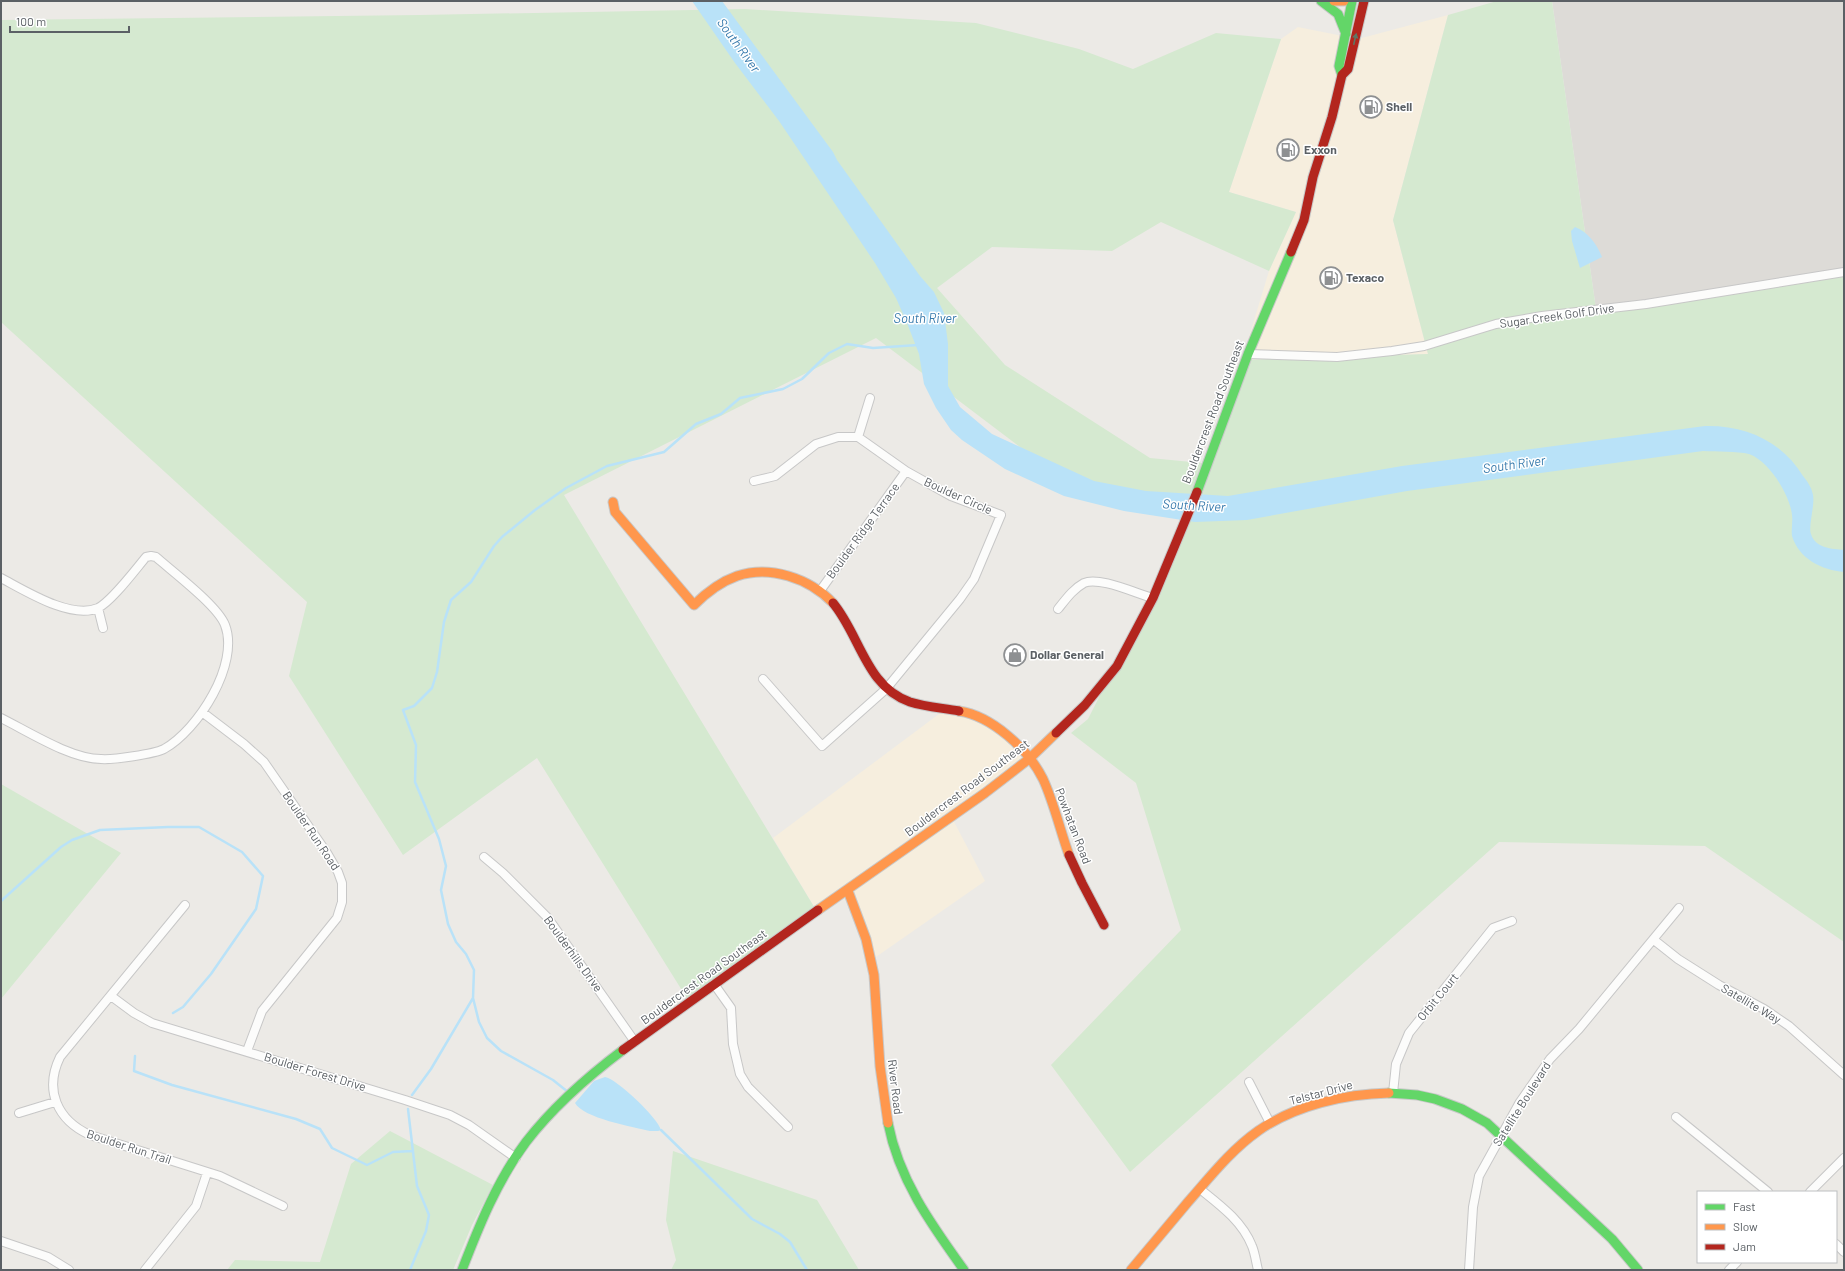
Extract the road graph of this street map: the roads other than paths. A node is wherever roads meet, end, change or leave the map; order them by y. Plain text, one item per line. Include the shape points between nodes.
1 (1320, 1) edge
2 (1334, 1) edge
3 (1344, 1) edge
4 (1352, 1) edge
5 (1364, 1) edge
6 (1346, 34) junction
7 (1342, 75) junction
8 (1844, 272) edge
9 (1248, 354) junction
10 (870, 398) dead end
11 (858, 437) junction
12 (906, 471) junction
13 (754, 481) dead end
14 (613, 502) dead end
15 (1, 578) edge
16 (820, 591) junction
17 (1153, 598) junction
18 (98, 608) junction
19 (1058, 609) dead end
20 (103, 628) dead end
21 (763, 679) dead end
22 (886, 688) junction
23 (202, 712) junction
24 (1, 718) edge
25 (1029, 758) junction
26 (484, 857) dead end
27 (848, 891) junction
28 (185, 905) dead end
29 (1679, 908) dead end
30 (1512, 921) dead end
31 (1104, 925) dead end
32 (1654, 940) junction
33 (714, 984) junction
34 (111, 996) junction
35 (635, 1042) junction
36 (247, 1051) junction
37 (1844, 1074) edge
38 (1249, 1082) dead end
39 (1393, 1093) junction
40 (55, 1102) junction
41 (19, 1113) dead end
42 (1676, 1117) dead end
43 (1270, 1123) junction
44 (788, 1128) dead end
45 (1502, 1136) junction
46 (516, 1158) junction
47 (1844, 1158) edge
48 (208, 1173) junction
49 (1200, 1189) junction
50 (1767, 1191) edge
51 (1811, 1191) edge
52 (282, 1206) dead end
53 (1, 1241) edge
54 (69, 1270) edge
55 (145, 1270) edge
56 (462, 1270) edge
57 (964, 1270) edge
58 (1131, 1270) edge
59 (1258, 1270) edge
60 (1469, 1270) edge
61 (1638, 1270) edge

1 - 6 main road via 1343,19
2 - 3 main road
4 - 6 main road, Bouldercrest Road Southeast
7 -> 5 main road, Bouldercrest Road Southeast via 1348,69
6 - 7 main road, Bouldercrest Road Southeast via 1339,66
7 - 9 main road, Bouldercrest Road Southeast via 1313,177 1304,220
8 - 9 street, Sugar Creek Golf Drive via 1646,304 1496,324 1424,346 1392,351 1337,357
9 - 17 main road, Bouldercrest Road Southeast via 1209,463
10 - 11 street
11 - 12 street, Boulder Circle
11 - 13 street via 838,437 816,444 775,476
12 - 16 street, Boulder Ridge Terrace
12 - 22 street, Boulder Circle via 951,496 1001,515 974,579
14 - 16 main road, Powhatan Road via 615,512 694,605 724,582 756,573 790,577
15 - 18 street via 54,605 74,610
16 - 22 main road, Powhatan Road via 832,602 847,623 874,675
17 - 19 street via 1104,582 1086,582 1072,592
17 - 25 main road, Bouldercrest Road Southeast via 1117,666 1085,705
18 - 20 street
18 - 23 street via 110,599 150,553 209,603 225,625 228,650 212,697
21 - 22 street via 822,746
22 - 25 main road, Powhatan Road via 900,698 922,706 963,712 986,719
23 - 24 street via 180,738 163,749 102,760 79,757
23 - 36 street, Boulder Run Road via 264,762 327,853 342,883 342,902 337,918 262,1011
25 - 27 main road, Bouldercrest Road Southeast via 985,793
25 - 31 main road, Powhatan Road via 1041,774 1070,858
26 - 35 street, Boulderhills Drive via 548,918
27 - 33 main road, Bouldercrest Road Southeast
27 - 57 main road, River Road via 860,919 874,970 880,1068 892,1142 902,1173 920,1209
28 - 34 street
29 - 32 street, Satellite Boulevard
30 - 39 street, Orbit Court via 1493,928 1409,1033 1396,1064
32 - 37 street, Satellite Way via 1678,959 1789,1026
32 - 45 street, Satellite Boulevard via 1579,1030 1550,1059 1520,1102
33 - 35 main road, Bouldercrest Road Southeast
33 - 44 street via 731,1008 733,1044 740,1074 748,1087
34 - 36 street, Boulder Forest Drive via 152,1023
34 - 40 street via 60,1057 53,1078
35 - 46 main road, Bouldercrest Road Southeast via 576,1089 538,1127
36 - 46 street, Boulder Forest Drive via 450,1115
38 - 43 street
39 - 43 main road, Telstar Drive via 1353,1095 1289,1114
39 - 45 main road, Telstar Drive via 1439,1100 1487,1123
40 - 41 street
40 - 48 street, Boulder Run Trail via 75,1127 82,1131
42 - 50 street
43 - 49 main road, Telstar Drive via 1244,1141
45 - 60 street, Satellite Boulevard via 1479,1176 1473,1207
45 - 61 main road, Telstar Drive via 1612,1239
46 - 56 main road, Bouldercrest Road Southeast via 493,1198
47 - 51 street
48 - 52 street, Boulder Run Trail via 238,1184
48 - 55 street via 193,1211
49 - 58 main road, Telstar Drive
49 - 59 street via 1225,1209 1241,1227 1252,1246
53 - 54 street via 48,1256

